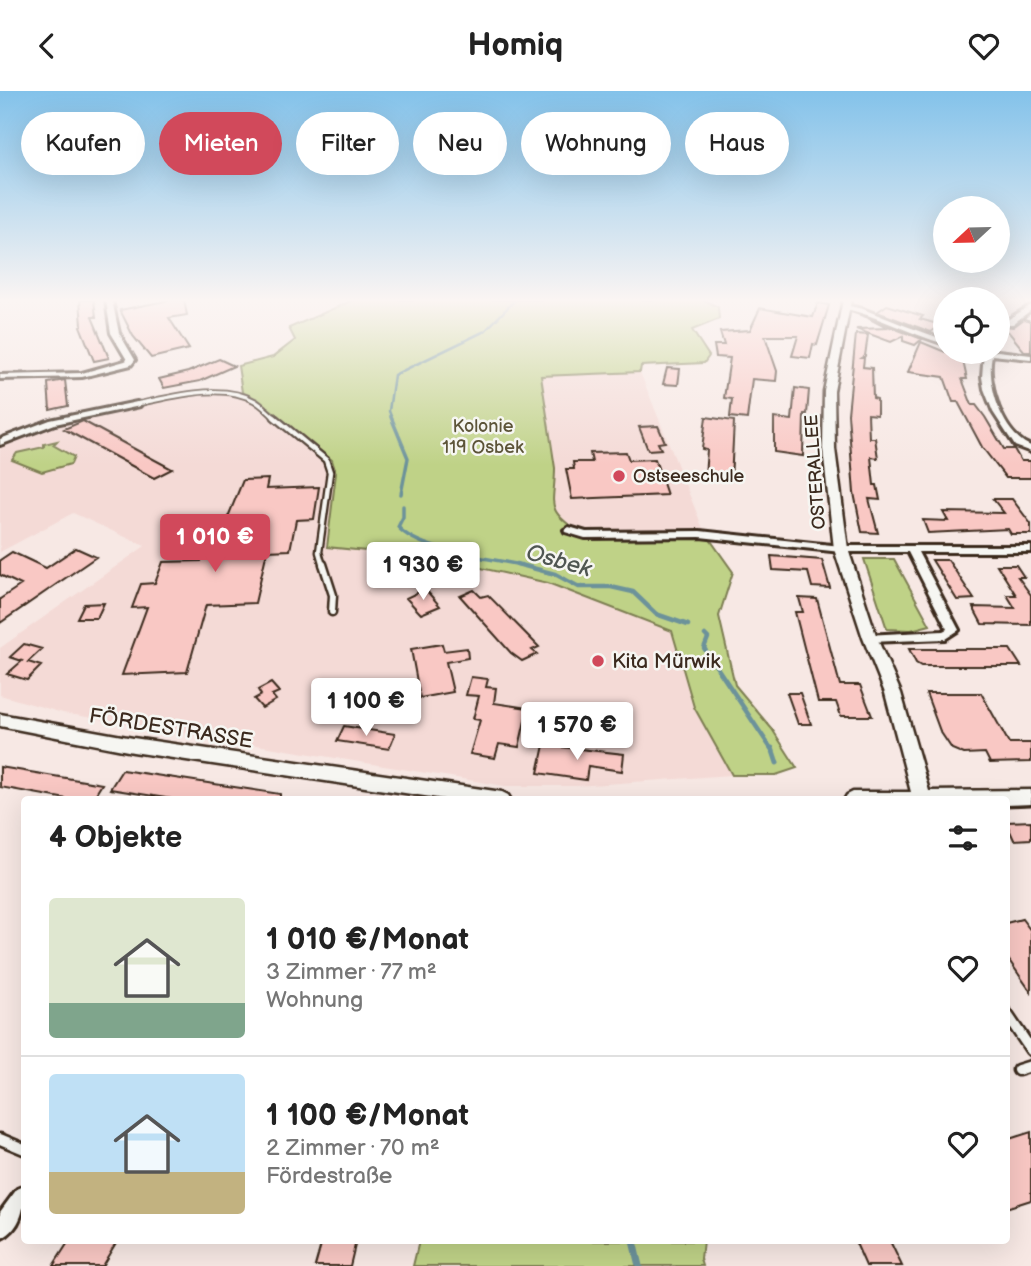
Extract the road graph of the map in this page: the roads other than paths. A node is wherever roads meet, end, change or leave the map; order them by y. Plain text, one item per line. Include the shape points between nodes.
1 (128, 355) edge
2 (836, 355) edge
3 (1013, 355) edge
4 (1031, 357) edge
5 (986, 364) edge
6 (0, 377) edge
7 (137, 404) joint
8 (0, 442) edge
9 (1031, 449) edge
10 (569, 530) dead end
11 (841, 549) junction
12 (1031, 549) edge
13 (912, 550) junction
14 (332, 612) dead end
15 (870, 638) junction
16 (0, 720) edge
17 (474, 796) edge
18 (921, 796) edge
19 (1031, 797) edge
20 (1010, 798) edge
21 (1010, 1019) edge
22 (1031, 1050) edge
23 (1031, 1066) edge
24 (1018, 1070) dead end
25 (0, 1139) edge
26 (21, 1148) edge
27 (21, 1200) edge
28 (0, 1229) edge

1 - 6 street via 128,363 82,375
2 - 11 street, OSTERALLEE via 829,391 830,449
3 - 4 street
5 - 9 street via 992,400 1018,445
7 - 8 street via 53,422
7 - 14 lane via 200,394 247,397 326,460 330,472 319,552 333,595
10 - 11 street via 585,535 700,534
11 - 13 street
11 - 15 street, OSTERALLEE
12 - 13 street
13 - 15 street via 953,630 945,635
15 - 18 street, OSTERALLEE via 893,693
16 - 17 street, FÖRDESTRASSE via 132,745
19 - 20 street
21 - 22 lane
23 - 24 lane
25 - 26 lane
27 - 28 street

